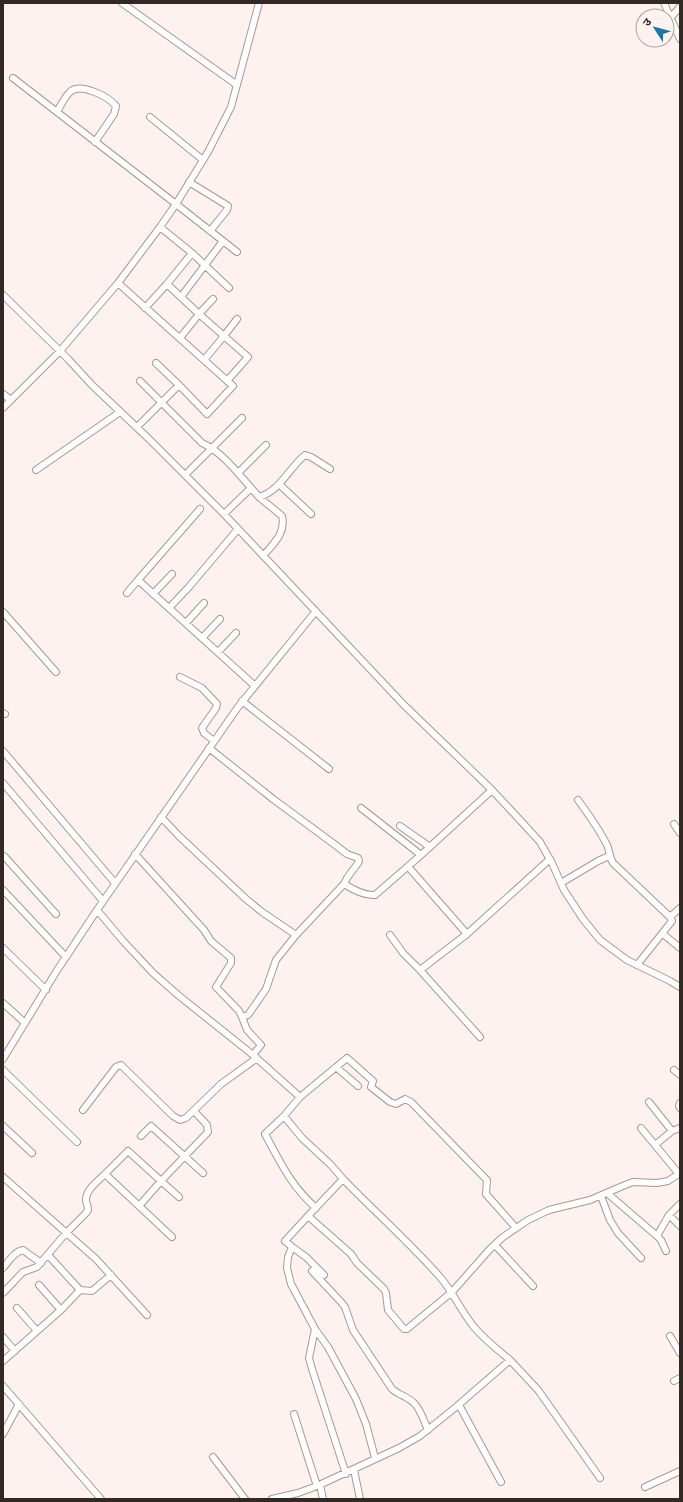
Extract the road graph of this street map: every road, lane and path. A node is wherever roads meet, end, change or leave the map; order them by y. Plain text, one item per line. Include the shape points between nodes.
1 (122, 3) edge
2 (259, 3) edge
3 (675, 28) edge
4 (680, 39) edge
5 (13, 78) dead end
6 (237, 85) junction
7 (57, 112) junction
8 (150, 117) dead end
9 (95, 142) junction
10 (203, 160) junction
11 (189, 182) junction
12 (176, 204) junction
13 (160, 227) junction
14 (210, 231) junction
15 (223, 241) junction
16 (237, 252) dead end
17 (192, 253) junction
18 (204, 265) junction
19 (118, 283) junction
20 (167, 284) junction
21 (229, 288) dead end
22 (3, 294) edge
23 (181, 296) junction
24 (213, 299) dead end
25 (146, 308) junction
26 (200, 314) junction
27 (237, 319) dead end
28 (224, 336) junction
29 (180, 338) junction
30 (60, 351) junction
31 (204, 360) junction
32 (156, 363) dead end
33 (140, 381) dead end
34 (227, 381) junction
35 (179, 386) junction
36 (3, 394) edge
37 (11, 400) junction
38 (162, 403) junction
39 (3, 408) edge
40 (120, 412) junction
41 (242, 418) dead end
42 (136, 427) junction
43 (266, 444) dead end
44 (211, 447) junction
45 (330, 469) dead end
46 (36, 470) dead end
47 (238, 473) junction
48 (184, 475) junction
49 (279, 484) junction
50 (251, 488) junction
51 (259, 497) junction
52 (200, 509) dead end
53 (224, 514) junction
54 (311, 514) dead end
55 (238, 530) junction
56 (264, 556) junction
57 (172, 574) dead end
58 (138, 580) junction
59 (127, 593) dead end
60 (153, 594) junction
61 (204, 603) dead end
62 (169, 608) junction
63 (316, 611) junction
64 (3, 612) edge
65 (220, 619) dead end
66 (186, 623) junction
67 (236, 633) dead end
68 (202, 638) junction
69 (218, 652) junction
70 (56, 672) dead end
71 (180, 677) dead end
72 (254, 686) junction
73 (242, 701) junction
74 (214, 741) junction
75 (209, 748) junction
76 (3, 751) edge
77 (329, 769) dead end
78 (3, 783) edge
79 (492, 790) junction
80 (578, 800) dead end
81 (361, 808) dead end
82 (161, 817) junction
83 (674, 824) dead end
84 (400, 826) dead end
85 (680, 833) edge
86 (430, 847) junction
87 (135, 854) junction
88 (421, 855) junction
89 (3, 856) edge
90 (609, 856) junction
91 (550, 859) junction
92 (411, 870) dead end
93 (115, 883) junction
94 (560, 883) junction
95 (344, 884) junction
96 (3, 890) edge
97 (103, 901) junction
98 (680, 908) edge
99 (97, 910) junction
100 (56, 914) dead end
101 (670, 917) junction
102 (467, 934) junction
103 (663, 934) junction
104 (296, 935) junction
105 (390, 935) dead end
106 (3, 948) edge
107 (680, 948) edge
108 (66, 957) junction
109 (638, 965) junction
110 (420, 970) junction
111 (680, 987) edge
112 (46, 990) junction
113 (3, 1003) edge
114 (242, 1017) junction
115 (25, 1023) junction
116 (480, 1036) dead end
117 (255, 1056) junction
118 (3, 1058) edge
119 (336, 1067) junction
120 (3, 1070) edge
121 (674, 1070) dead end
122 (680, 1074) edge
123 (358, 1086) dead end
124 (300, 1096) junction
125 (649, 1102) dead end
126 (680, 1103) edge
127 (680, 1108) edge
128 (83, 1110) dead end
129 (194, 1111) junction
130 (284, 1116) junction
131 (3, 1126) edge
132 (641, 1128) dead end
133 (680, 1128) edge
134 (672, 1131) junction
135 (141, 1136) dead end
136 (77, 1142) dead end
137 (655, 1145) junction
138 (32, 1153) dead end
139 (185, 1157) junction
140 (203, 1173) dead end
141 (679, 1173) edge
142 (105, 1174) junction
143 (3, 1176) edge
144 (343, 1179) junction
145 (162, 1181) junction
146 (604, 1194) junction
147 (179, 1197) dead end
148 (680, 1204) edge
149 (139, 1206) junction
150 (316, 1208) junction
151 (669, 1215) junction
152 (308, 1216) junction
153 (680, 1226) edge
154 (516, 1228) junction
155 (66, 1233) junction
156 (657, 1236) junction
157 (172, 1237) dead end
158 (495, 1245) junction
159 (292, 1247) junction
160 (666, 1251) dead end
161 (48, 1255) junction
162 (641, 1258) dead end
163 (41, 1263) junction
164 (3, 1268) edge
165 (312, 1271) dead end
166 (111, 1275) junction
167 (324, 1275) dead end
168 (38, 1285) dead end
169 (533, 1286) dead end
170 (80, 1290) junction
171 (452, 1292) junction
172 (3, 1293) edge
173 (17, 1308) dead end
174 (61, 1310) junction
175 (147, 1315) dead end
176 (315, 1329) junction
177 (37, 1331) junction
178 (670, 1336) dead end
179 (3, 1337) edge
180 (15, 1351) junction
181 (680, 1353) edge
182 (510, 1360) junction
183 (3, 1361) edge
184 (680, 1378) edge
185 (674, 1381) dead end
186 (3, 1386) edge
187 (19, 1404) junction
188 (459, 1405) junction
189 (294, 1414) dead end
190 (428, 1430) junction
191 (4, 1432) edge
192 (213, 1457) dead end
193 (375, 1458) junction
194 (354, 1470) junction
195 (680, 1471) edge
196 (346, 1474) junction
197 (600, 1478) dead end
198 (501, 1482) dead end
199 (319, 1486) junction
200 (645, 1487) dead end
201 (101, 1499) edge
202 (245, 1499) edge
203 (272, 1499) edge
204 (323, 1499) edge
205 (360, 1499) edge

1 - 6 street
2 - 6 street
3 - 4 street
5 - 7 street
6 - 10 street via 231,107
7 - 9 street
7 - 9 street via 69,93 76,89 94,91 113,102 116,106 114,114
8 - 10 street
9 - 12 street
10 - 11 street
11 - 12 street
11 - 14 street via 228,206
12 - 13 street
12 - 14 street
13 - 17 street
13 - 19 street
14 - 15 street
15 - 16 street
15 - 18 street
17 - 18 street
17 - 20 street
18 - 21 street
18 - 23 street
19 - 25 street
19 - 30 street
20 - 23 street
20 - 25 street
22 - 30 street
23 - 26 street
24 - 26 street
25 - 29 street
26 - 28 street
26 - 29 street
27 - 28 street
28 - 31 street
28 - 34 street via 248,357
29 - 31 street
30 - 37 street
30 - 40 street
31 - 34 street
32 - 35 street
33 - 38 street
34 - 35 street via 233,386 208,414
35 - 38 street
36 - 37 street
37 - 39 street
38 - 42 street
38 - 44 street via 202,443
40 - 42 street
40 - 46 street
41 - 44 street
42 - 48 street
43 - 47 street
44 - 47 street
44 - 48 street
45 - 49 street via 305,455
47 - 50 street
48 - 53 street
49 - 51 street via 267,495
49 - 54 street
50 - 51 street
50 - 53 street
51 - 56 street via 282,516 283,521 281,535
52 - 58 street
53 - 55 street
55 - 56 street
55 - 62 street
56 - 63 street
57 - 60 street
58 - 59 street
58 - 60 street
60 - 62 street
61 - 66 street
62 - 66 street
63 - 72 street
63 - 79 street via 409,709
64 - 70 street
65 - 68 street
66 - 68 street
67 - 69 street
68 - 69 street
69 - 72 street
71 - 74 street via 202,688 217,704 202,728
72 - 73 street
73 - 74 street
73 - 77 street
74 - 75 street
75 - 82 street
75 - 95 street via 347,854 358,858 358,863
76 - 93 street
78 - 97 street
79 - 86 street
79 - 91 street via 540,842
80 - 90 street via 608,847
81 - 88 street
82 - 87 street
82 - 104 street via 246,899
83 - 85 street
84 - 86 street
86 - 88 street
87 - 93 street
87 - 114 street via 211,941 231,958 231,963 216,987
88 - 95 street via 375,895
89 - 100 street
90 - 94 street
90 - 101 street via 632,882
91 - 94 street
91 - 102 street
92 - 102 street
93 - 97 street
94 - 109 street via 600,940 617,954
95 - 104 street
96 - 108 street
97 - 99 street
98 - 101 street
99 - 108 street
99 - 117 street via 153,973 178,996
101 - 103 street via 672,921
102 - 110 street
103 - 107 street
103 - 109 street
104 - 114 street via 276,960 266,989 248,1015
105 - 110 street
106 - 112 street
108 - 112 street
109 - 111 street
110 - 116 street
112 - 115 street
113 - 115 street
114 - 117 street via 247,1030 261,1045
115 - 118 street
117 - 124 street
117 - 129 street
119 - 123 street
119 - 124 street
119 - 154 street via 347,1058 373,1082 371,1087 390,1102 396,1104 405,1099 411,1102 484,1177 486,1194
120 - 136 street
121 - 122 street
124 - 130 street
125 - 134 street
126 - 127 street
128 - 129 street via 116,1067 121,1065 176,1118 186,1118
129 - 139 street via 207,1125 208,1132
130 - 144 street
130 - 150 street via 264,1134 296,1188
131 - 138 street
132 - 137 street
133 - 134 street
134 - 137 street
135 - 139 street via 151,1126
137 - 141 street
139 - 140 street
139 - 145 street
141 - 146 street via 668,1181 633,1182
142 - 145 street via 128,1151
142 - 149 street
142 - 155 street via 87,1194 88,1210
143 - 155 street
144 - 150 street
144 - 171 street via 425,1260
145 - 147 street
145 - 149 street
146 - 154 street via 549,1210
146 - 156 street
146 - 162 street via 610,1220 618,1233
148 - 151 street
149 - 157 street
150 - 152 street
151 - 153 street
151 - 156 street
152 - 159 street via 285,1240
152 - 171 street via 351,1254 384,1289 388,1310 404,1329 410,1328
154 - 158 street
155 - 161 street
155 - 166 street
156 - 160 street
158 - 169 street
158 - 171 street
159 - 167 street
159 - 176 street via 288,1257 288,1276
161 - 163 street
161 - 170 street
163 - 164 street via 20,1250
163 - 172 street via 38,1267 23,1272
165 - 190 street via 342,1302 353,1330 392,1389 414,1403
166 - 170 street via 92,1291
166 - 175 street
168 - 174 street
170 - 174 street
171 - 182 street via 475,1327 490,1344
173 - 177 street
174 - 177 street
176 - 193 street via 356,1399
176 - 196 street via 309,1358
177 - 180 street
178 - 181 street
179 - 180 street
180 - 183 street
182 - 188 street
182 - 197 street via 538,1390
184 - 185 street
186 - 187 street
187 - 191 street
187 - 201 street
188 - 190 street
188 - 198 street
189 - 199 street
190 - 193 street via 399,1448
192 - 202 street
193 - 194 street
194 - 196 street
194 - 205 street
195 - 200 street
196 - 199 street
199 - 203 street
199 - 204 street

